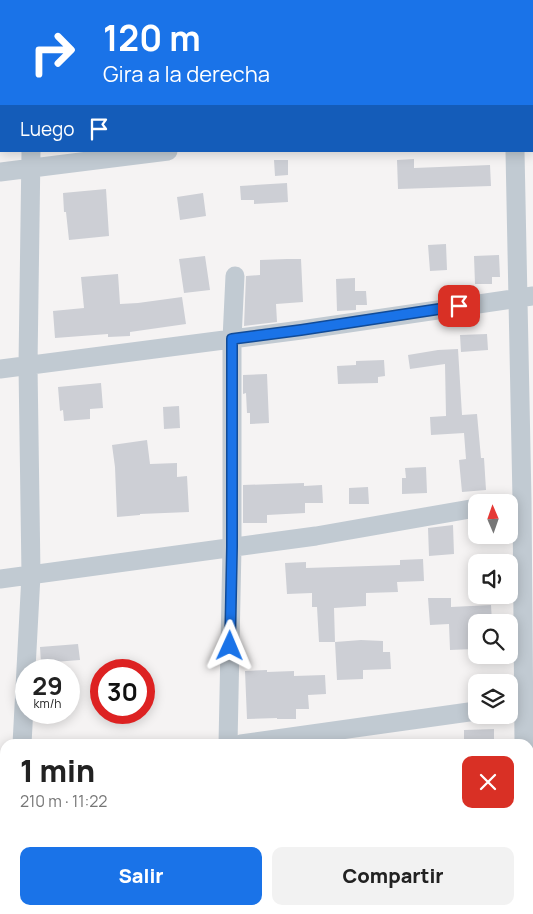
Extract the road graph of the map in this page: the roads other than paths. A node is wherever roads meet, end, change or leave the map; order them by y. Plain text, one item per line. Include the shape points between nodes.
1 (153, 152) edge
2 (515, 152) edge
3 (30, 160) edge
4 (0, 172) edge
5 (235, 276) dead end
6 (525, 297) edge
7 (232, 339) junction
8 (28, 365) junction
9 (0, 369) edge
10 (521, 500) edge
11 (468, 509) edge
12 (232, 547) junction
13 (31, 575) junction
14 (0, 579) edge
15 (522, 705) edge
16 (468, 713) edge
17 (22, 739) edge
18 (228, 739) edge
19 (278, 739) edge
20 (524, 739) edge

1 - 3 street
2 - 6 street
3 - 4 street
3 - 8 street
5 - 7 street
6 - 7 street
6 - 10 street
7 - 8 street
7 - 12 street
8 - 9 street
8 - 13 street
10 - 15 street
11 - 12 street
12 - 13 street
12 - 18 street
13 - 14 street
13 - 17 street
15 - 20 street
16 - 19 street

